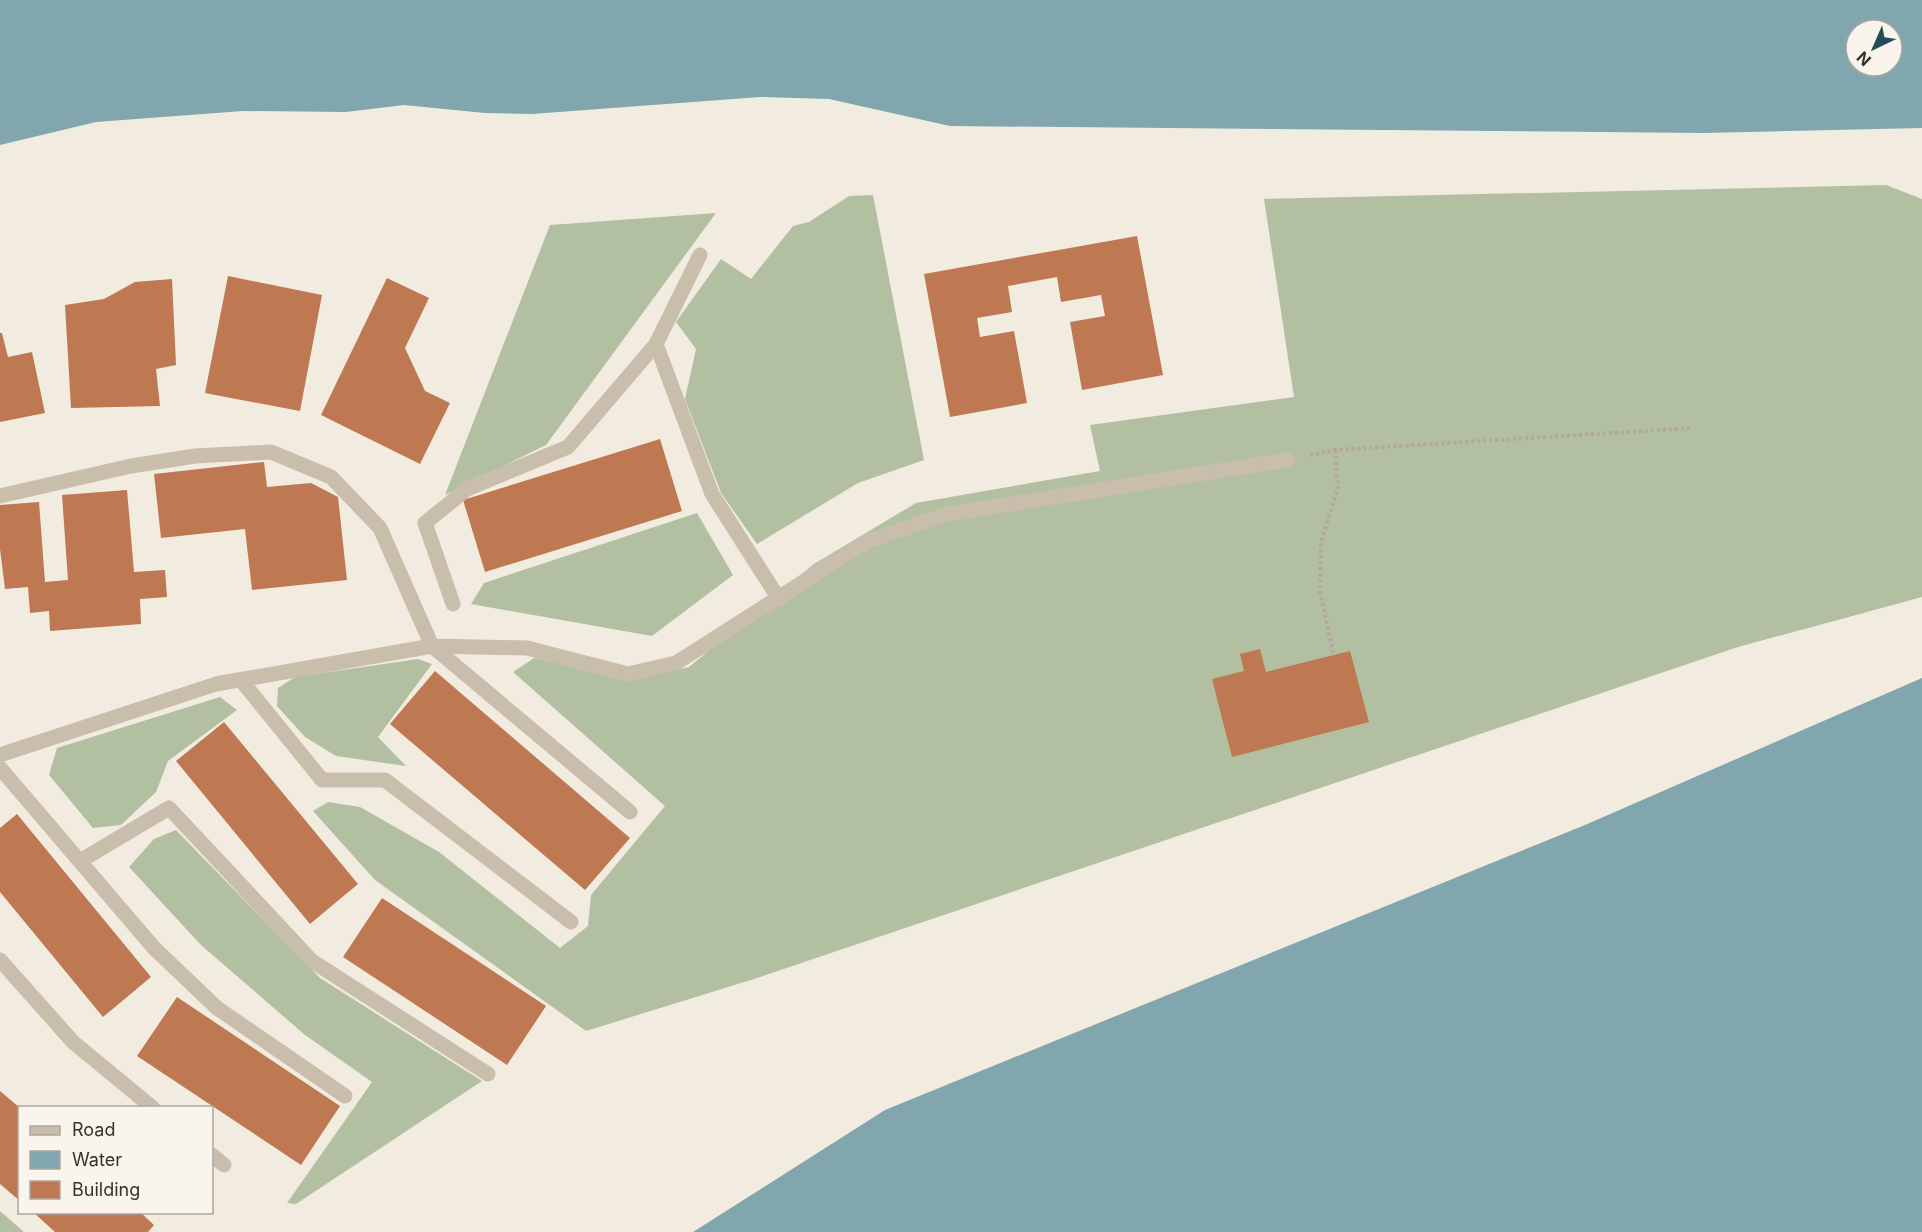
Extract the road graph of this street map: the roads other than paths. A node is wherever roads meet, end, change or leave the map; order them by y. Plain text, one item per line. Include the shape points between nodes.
1 (700, 255) dead end
2 (656, 344) junction
3 (1287, 460) road end
4 (0, 496) edge
5 (779, 599) junction
6 (453, 604) dead end
7 (432, 646) junction
8 (241, 680) junction
9 (0, 755) edge
10 (0, 768) edge
11 (630, 812) dead end
12 (80, 861) junction
13 (571, 922) dead end
14 (0, 960) edge
15 (488, 1074) dead end
16 (345, 1096) dead end
17 (152, 1106) edge

1 - 2 street
2 - 5 street via 712,494
2 - 6 street via 568,447 467,489 425,523
3 - 5 street via 948,514 866,542
4 - 7 street via 174,459 271,452 332,477 380,528
5 - 7 street via 676,663 628,674 527,648
7 - 8 street
7 - 11 street
8 - 9 street via 216,684
8 - 13 street via 322,780 385,780
10 - 12 street
12 - 15 street via 169,808 312,961
12 - 16 street via 154,948 217,1008
14 - 17 street via 73,1042

